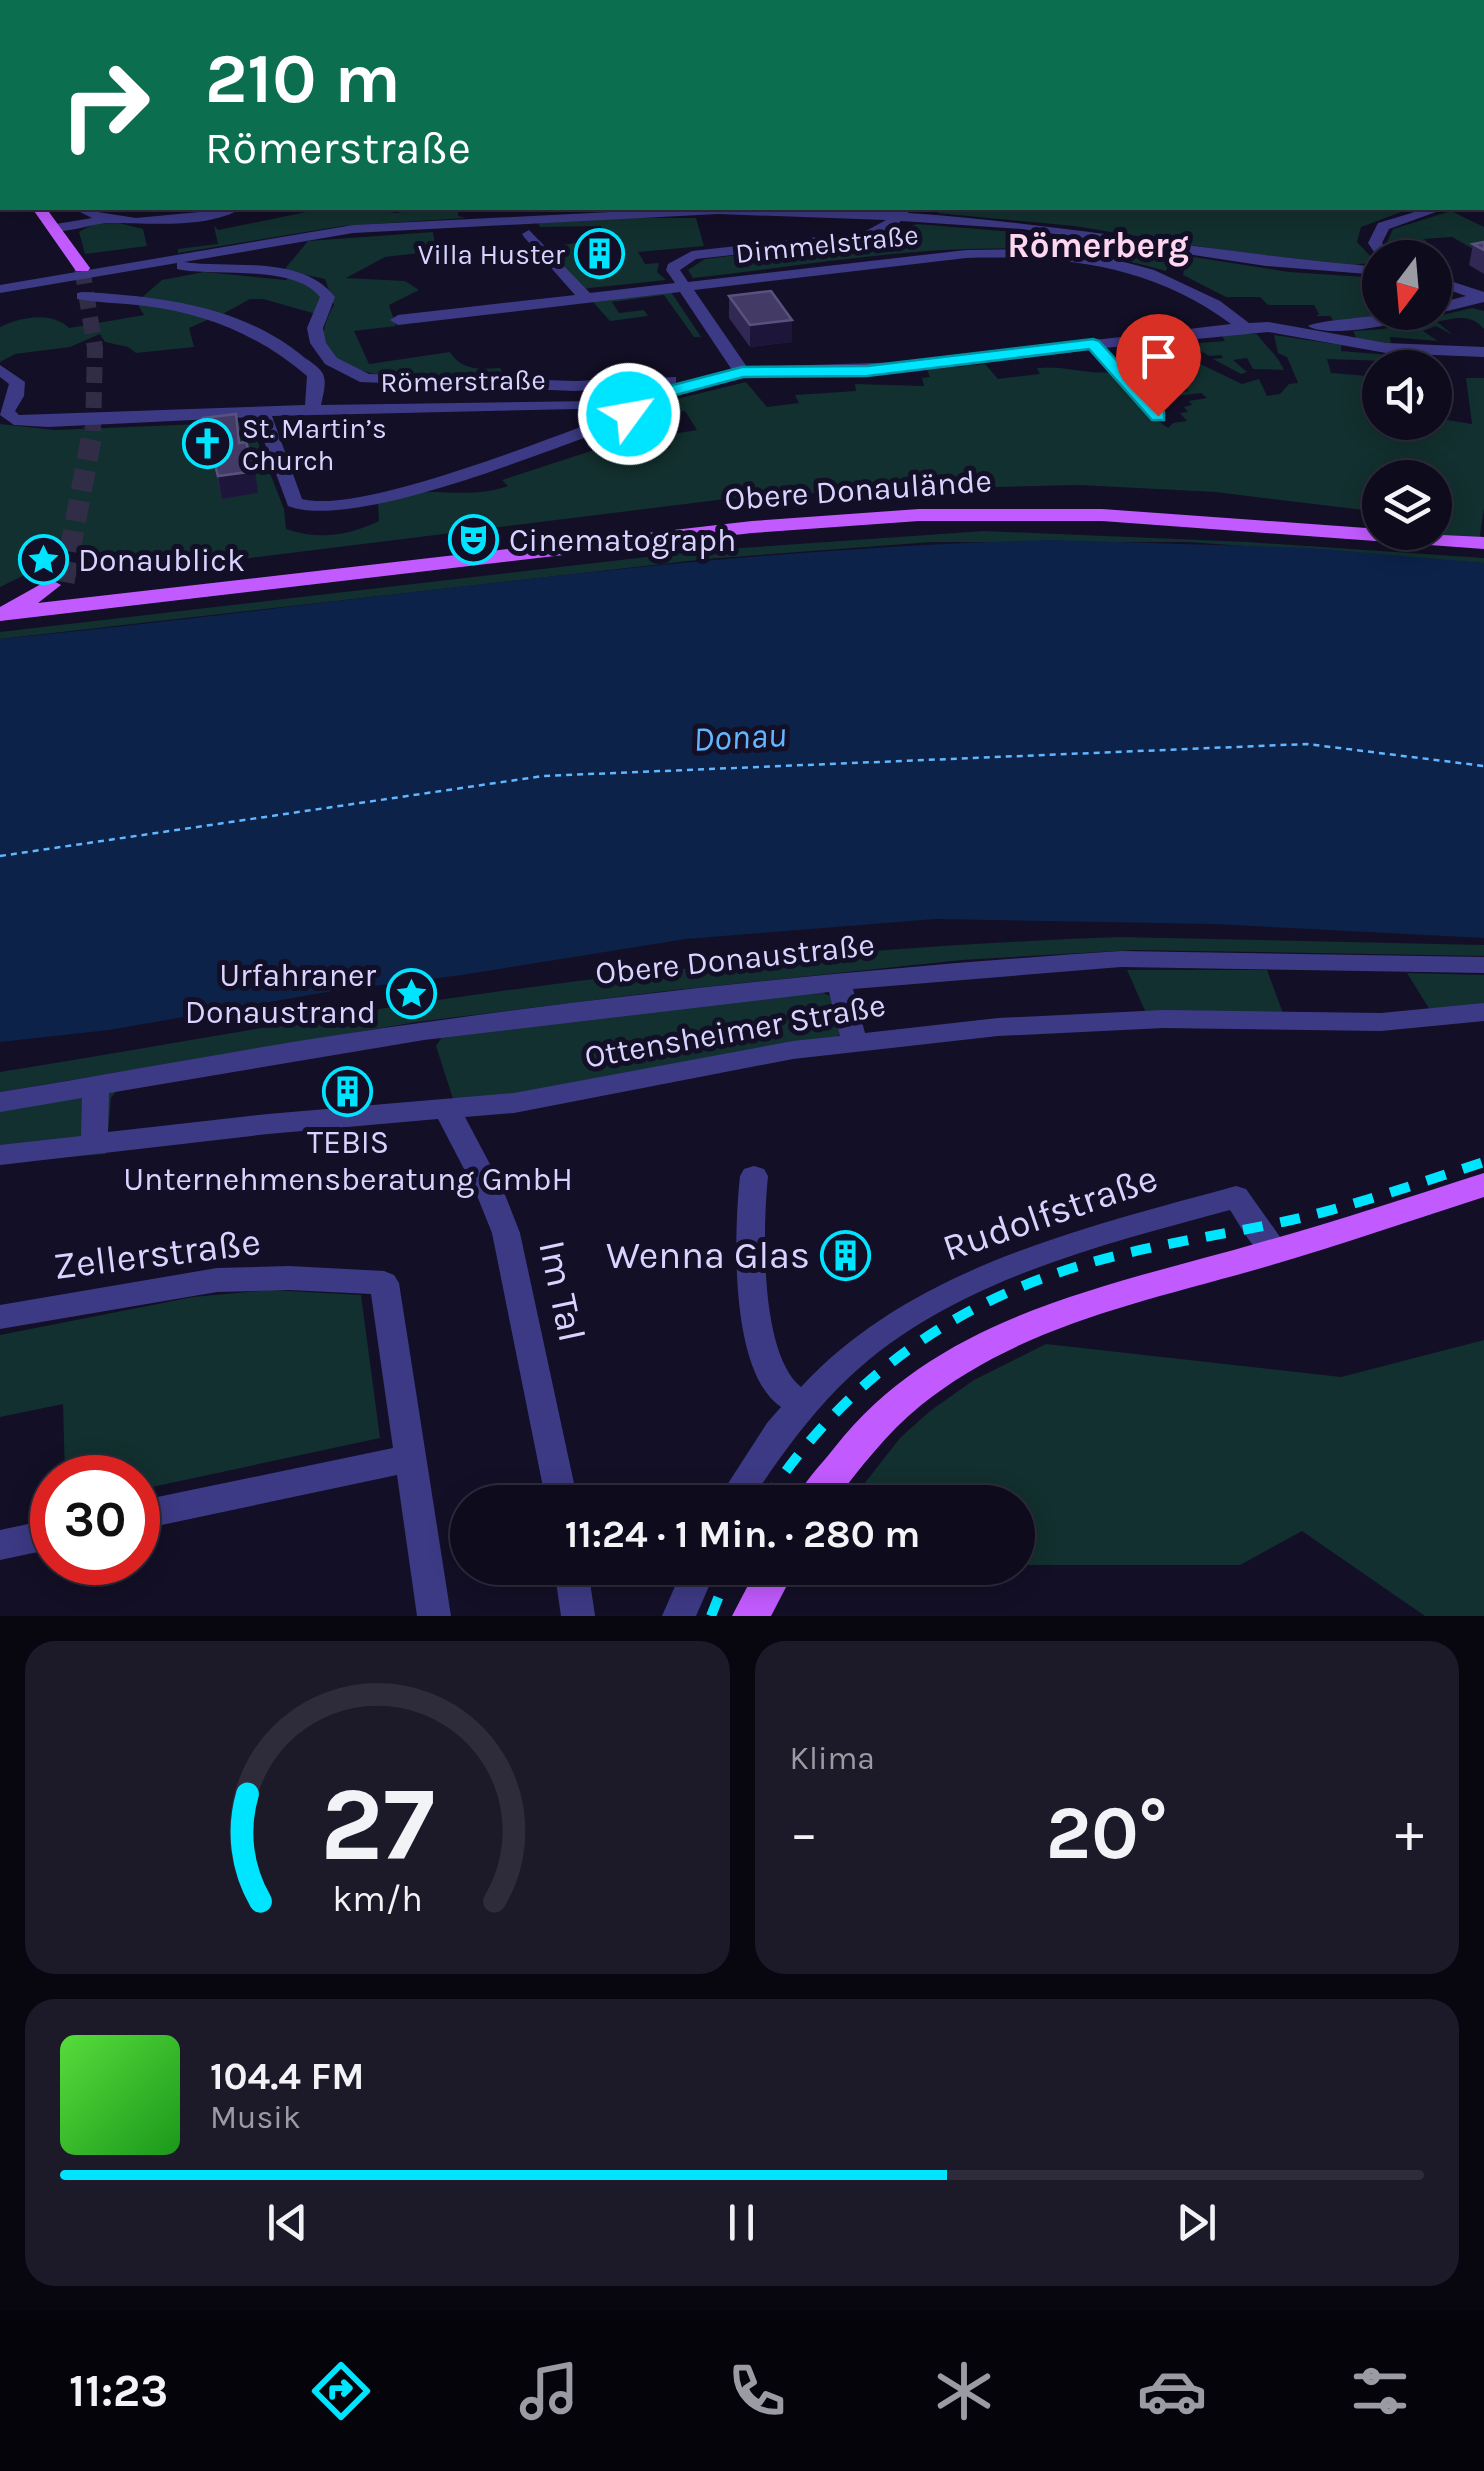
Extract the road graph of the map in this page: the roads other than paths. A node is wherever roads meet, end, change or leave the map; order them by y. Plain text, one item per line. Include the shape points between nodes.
1 (41, 210) edge
2 (83, 210) edge
3 (225, 210) edge
4 (914, 210) edge
5 (1432, 210) edge
6 (898, 216) junction
7 (108, 219) junction
8 (156, 224) junction
9 (55, 228) junction
10 (529, 234) dead end
11 (1375, 240) edge
12 (169, 262) junction
13 (140, 267) junction
14 (82, 268) tunnel mouth
15 (1362, 269) edge
16 (684, 286) junction
17 (1452, 286) edge
18 (0, 289) edge
19 (82, 296) dead end
20 (585, 297) junction
21 (1483, 297) edge
22 (116, 298) junction
23 (1452, 305) edge
24 (398, 320) dead end
25 (1245, 327) junction
26 (1362, 329) edge
27 (1344, 334) junction
28 (1093, 344) junction
29 (1484, 352) edge
30 (0, 370) edge
31 (742, 372) junction
32 (698, 382) junction
33 (629, 402) junction
34 (312, 410) junction
35 (3, 412) edge
36 (262, 412) junction
37 (1158, 416) dead end
38 (1484, 543) edge
39 (58, 608) junction
40 (4, 614) edge
41 (1484, 965) edge
42 (839, 982) junction
43 (1484, 1012) edge
44 (855, 1044) junction
45 (96, 1087) junction
46 (0, 1102) edge
47 (451, 1108) junction
48 (94, 1146) junction
49 (0, 1154) edge
50 (754, 1176) dead end
51 (1484, 1185) edge
52 (1275, 1251) junction
53 (0, 1318) edge
54 (802, 1404) junction
55 (410, 1458) junction
56 (558, 1485) edge
57 (743, 1485) edge
58 (825, 1485) edge
59 (160, 1511) edge
60 (30, 1539) edge
61 (0, 1545) edge
62 (573, 1585) edge
63 (693, 1585) edge
64 (768, 1585) edge
65 (434, 1616) edge
66 (578, 1616) edge
67 (679, 1616) edge
68 (751, 1616) edge

1 - 9 main road
2 - 7 street
3 - 8 street
4 - 6 street
5 - 11 street via 1379,230
6 - 12 street via 695,210 392,226
6 - 15 street via 1022,225 1266,262
6 - 16 street via 866,236 692,255 673,270
7 - 8 street
7 - 9 street
8 - 12 street
9 - 14 main road
10 - 20 street
12 - 13 street
12 - 32 street via 318,283 328,296 315,328 318,344 330,362 358,377 558,386
13 - 18 street
13 - 22 street
16 - 20 street, Dimmelstraße
16 - 25 street, Dimmelstraße via 966,254 1038,253 1158,275 1212,301
16 - 31 street
17 - 21 street
19 - 22 street
20 - 24 street, Dimmelstraße
21 - 23 street
22 - 34 street via 197,311 255,330 315,374
25 - 27 street, Römerstraße
25 - 28 street, Römerstraße
26 - 27 street
27 - 29 street, Römerstraße
28 - 31 street, Römerstraße via 867,371
28 - 37 street
30 - 35 street, Römerstraße via 17,382 16,396
31 - 32 street, Römerstraße
32 - 33 street, Römerstraße
33 - 34 street, Römerstraße
33 - 36 street via 626,417 406,492 300,507
34 - 36 street, Römerstraße
35 - 36 street, Römerstraße via 34,422
38 - 39 main road, Obere Donaulände via 1102,515 919,515 752,526
39 - 40 main road, Obere Donaulände
39 - 40 main road via 57,584
41 - 42 street, Obere Donaustraße via 1121,959
42 - 44 street
42 - 45 street, Obere Donaustraße via 357,1040
43 - 44 street, Ottensheimer Straße via 1381,1022 1063,1021
44 - 47 street, Ottensheimer Straße via 579,1093
45 - 46 street, Obere Donaustraße
45 - 48 street
47 - 48 street, Ottensheimer Straße
47 - 56 street, Im Tal via 452,1124 506,1233
48 - 49 street, Ottensheimer Straße
50 - 54 street via 752,1302 772,1376
51 - 52 main road
52 - 54 street, Rudolfstraße via 1236,1197 1087,1238 997,1269 911,1312
52 - 58 main road via 1060,1310 980,1346 887,1412
53 - 55 street, Zellerstraße via 217,1280 384,1283
54 - 57 street, Rudolfstraße
55 - 59 street
55 - 65 street
60 - 61 street
62 - 66 street
63 - 67 street
64 - 68 main road

